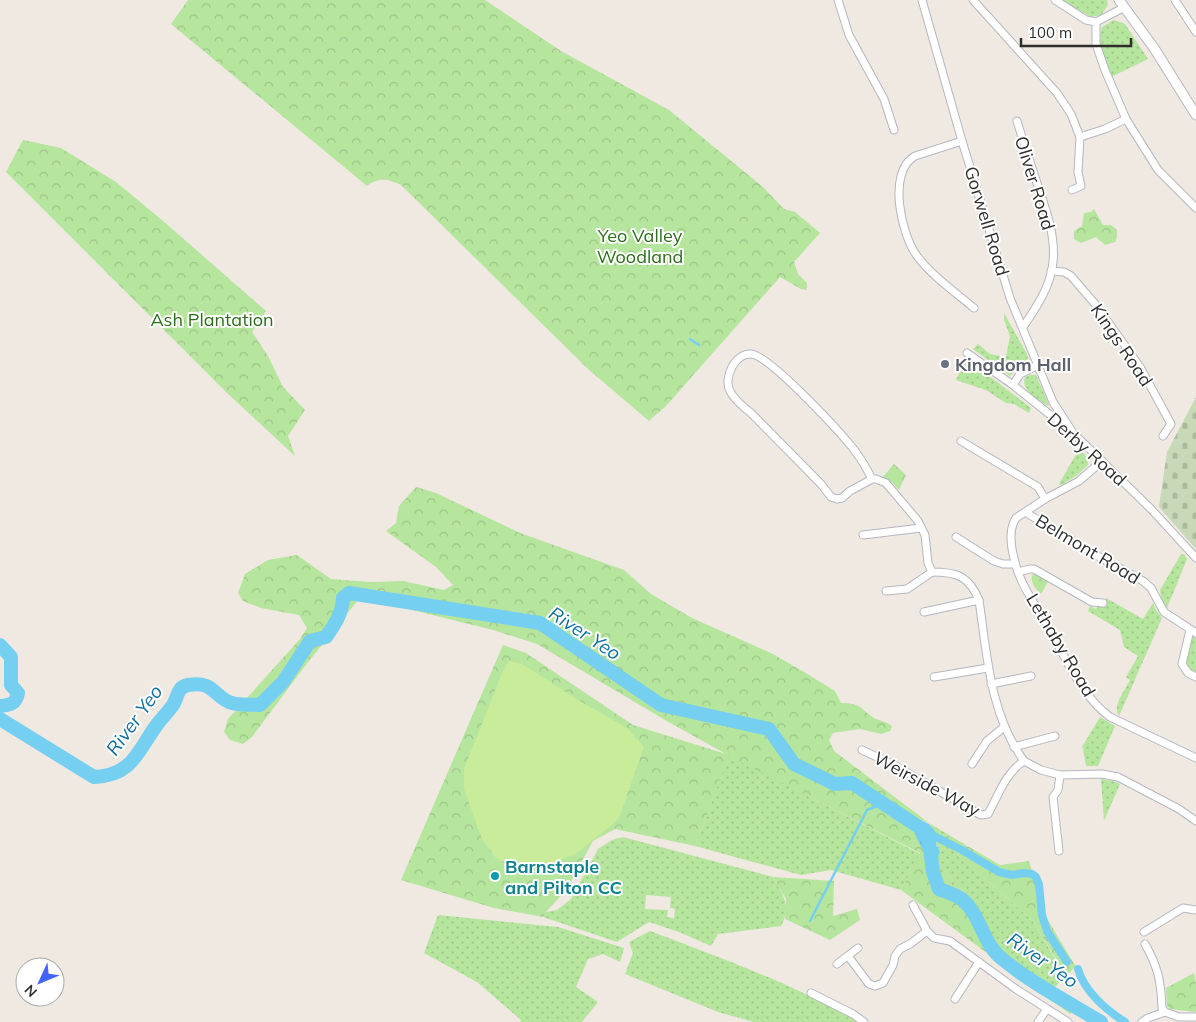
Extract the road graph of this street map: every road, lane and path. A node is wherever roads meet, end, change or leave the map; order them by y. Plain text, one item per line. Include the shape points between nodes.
1 (838, 0) edge
2 (922, 0) edge
3 (973, 0) edge
4 (1055, 0) edge
5 (1175, 0) edge
6 (1122, 4) edge
7 (1096, 22) junction
8 (1196, 32) edge
9 (1196, 115) edge
10 (1126, 119) junction
11 (1016, 121) dead end
12 (894, 130) dead end
13 (1080, 137) junction
14 (962, 141) junction
15 (1072, 190) dead end
16 (1196, 208) edge
17 (1051, 271) junction
18 (974, 308) dead end
19 (1023, 327) junction
20 (967, 353) dead end
21 (1038, 365) junction
22 (1013, 385) junction
23 (1073, 433) junction
24 (1163, 436) dead end
25 (961, 441) dead end
26 (1102, 461) junction
27 (872, 479) junction
28 (1045, 499) junction
29 (1025, 512) junction
30 (921, 528) junction
31 (864, 535) dead end
32 (956, 537) dead end
33 (1196, 558) edge
34 (1015, 564) junction
35 (932, 572) junction
36 (1018, 572) junction
37 (886, 591) dead end
38 (979, 600) junction
39 (1103, 603) dead end
40 (924, 612) dead end
41 (1193, 631) edge
42 (988, 668) junction
43 (1031, 676) dead end
44 (934, 677) dead end
45 (1196, 677) edge
46 (991, 684) junction
47 (1004, 728) junction
48 (1055, 736) dead end
49 (1014, 747) junction
50 (862, 750) dead end
51 (1196, 758) edge
52 (1024, 761) junction
53 (972, 764) dead end
54 (1060, 775) junction
55 (1196, 822) edge
56 (1059, 850) dead end
57 (913, 905) dead end
58 (1196, 910) edge
59 (927, 931) junction
60 (1144, 932) dead end
61 (1145, 944) dead end
62 (858, 948) dead end
63 (848, 956) junction
64 (979, 962) junction
65 (837, 964) dead end
66 (811, 993) dead end
67 (955, 999) dead end
68 (1047, 1009) junction
69 (1165, 1012) junction
70 (1196, 1017) edge
71 (864, 1022) edge
72 (1038, 1022) edge
73 (1068, 1022) edge
74 (1142, 1022) edge

1 - 12 street via 849,35 884,99
2 - 14 street, Gorwell Road
3 - 13 street via 1057,93
4 - 7 street via 1086,20
5 - 8 street
6 - 7 street
6 - 9 street
7 - 10 street via 1096,44
10 - 13 street via 1105,130
10 - 16 street via 1158,170
11 - 17 street, Oliver Road via 1047,212 1053,243
13 - 15 street via 1078,172 1082,184
14 - 18 street via 909,160 900,178 899,199 904,227 916,254
14 - 19 street, Gorwell Road via 1010,298
17 - 19 street, Oliver Road via 1038,304
17 - 24 street, Kings Road via 1064,272 1076,281 1117,332 1171,424
19 - 21 street, Gorwell Road
20 - 22 street, Derby Road
21 - 22 street via 1020,374
21 - 23 street, Gorwell Road via 1058,410
22 - 23 street, Derby Road
23 - 26 street, Derby Road
25 - 28 street via 1038,487
26 - 28 street via 1079,481
26 - 33 street, Derby Road
27 - 27 street via 842,498 831,497 730,392 728,380 734,363 750,354 766,361 851,446
27 - 30 street via 882,480 888,485
28 - 29 street
29 - 34 street, Lethaby Road via 1016,518 1012,526 1011,548
29 - 41 street, Belmont Road via 1143,580 1164,612
30 - 31 street
30 - 35 street
32 - 34 street via 994,561
34 - 36 street, Lethaby Road
35 - 37 street via 907,590
35 - 38 street via 952,572 963,577 974,588
36 - 39 street via 1034,569 1092,602
36 - 51 street, Lethaby Road via 1079,682 1098,706 1110,717
38 - 40 street
38 - 42 street
41 - 45 street, Belmont Road via 1182,664 1188,673
42 - 44 street
42 - 46 street
43 - 46 street
46 - 47 street
47 - 49 street
47 - 53 street via 987,740
48 - 49 street
49 - 52 street
50 - 52 street, Weirside Way via 980,815 988,814 1006,780
52 - 54 street
54 - 55 street via 1102,774 1118,778 1179,809
54 - 56 street via 1058,790 1053,797
57 - 59 street
58 - 60 street via 1183,908
59 - 63 street via 900,950 883,983 875,986 869,984
59 - 64 street via 934,938 950,941
61 - 69 street via 1159,976
62 - 63 street
63 - 65 street
64 - 67 street via 960,984
64 - 68 street
66 - 71 street
68 - 72 street
68 - 73 street
69 - 70 street via 1179,1017
69 - 74 street

